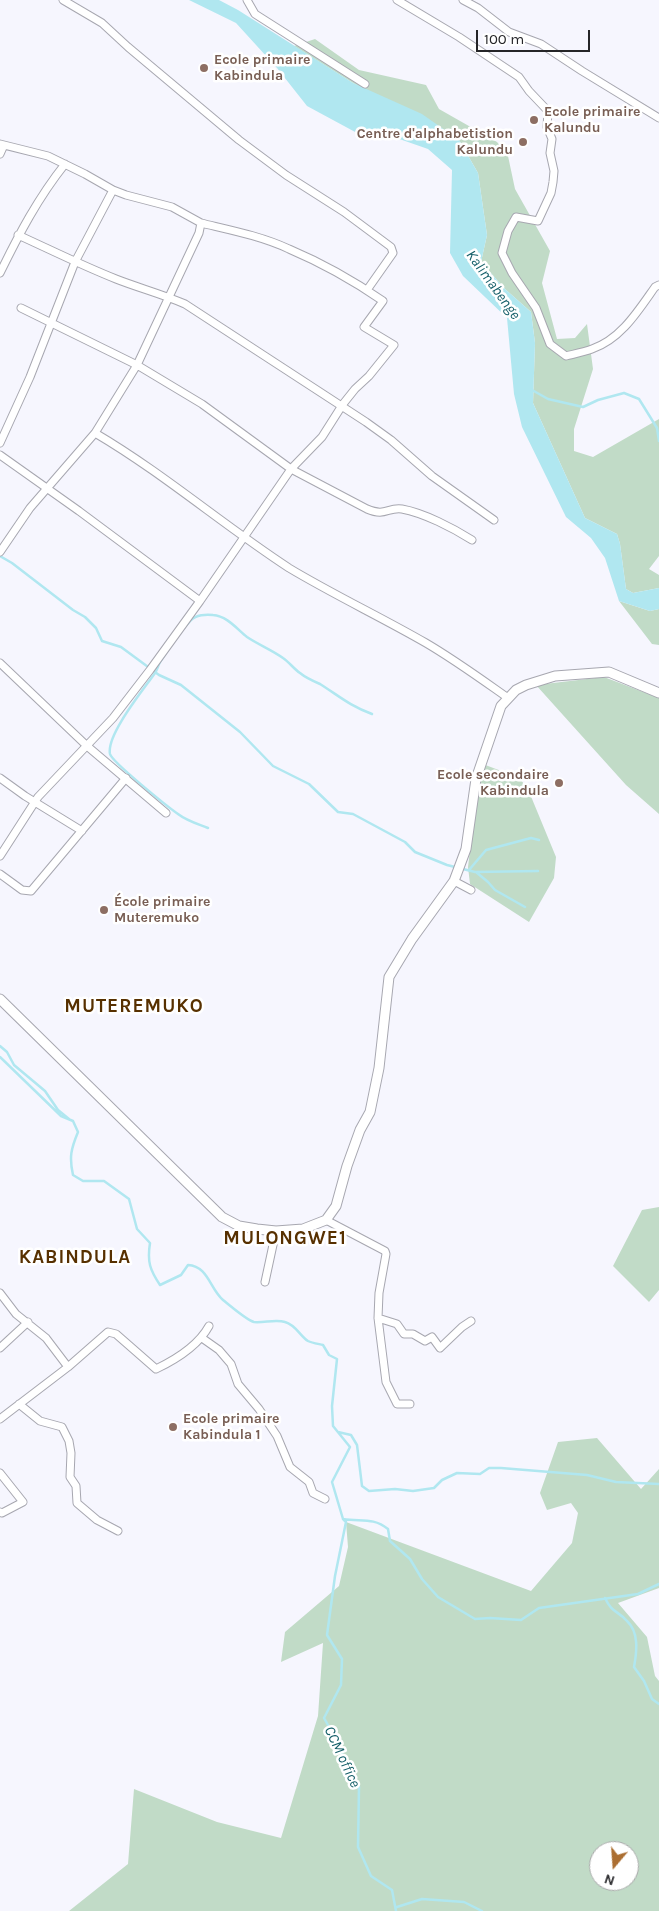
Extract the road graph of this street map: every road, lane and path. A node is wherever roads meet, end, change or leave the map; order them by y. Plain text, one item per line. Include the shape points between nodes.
1 (63, 0) edge
2 (247, 0) edge
3 (397, 0) edge
4 (463, 0) edge
5 (365, 84) dead end
6 (659, 118) edge
7 (2, 144) edge
8 (0, 154) edge
9 (66, 164) junction
10 (114, 190) junction
11 (200, 223) junction
12 (18, 235) junction
13 (76, 262) junction
14 (0, 273) edge
15 (659, 285) edge
16 (366, 290) junction
17 (170, 297) junction
18 (21, 308) dead end
19 (51, 324) junction
20 (137, 365) junction
21 (342, 405) junction
22 (96, 433) junction
23 (0, 443) edge
24 (0, 455) edge
25 (291, 469) junction
26 (48, 489) junction
27 (494, 520) dead end
28 (245, 537) junction
29 (472, 540) dead end
30 (0, 552) edge
31 (200, 601) junction
32 (0, 663) edge
33 (659, 693) edge
34 (508, 698) junction
35 (87, 746) junction
36 (0, 778) edge
37 (126, 778) junction
38 (35, 802) junction
39 (166, 813) dead end
40 (82, 831) junction
41 (0, 856) edge
42 (0, 874) edge
43 (454, 881) junction
44 (471, 890) dead end
45 (0, 999) edge
46 (326, 1220) junction
47 (276, 1231) junction
48 (265, 1282) dead end
49 (0, 1293) edge
50 (378, 1318) junction
51 (471, 1321) dead end
52 (28, 1322) junction
53 (209, 1326) dead end
54 (202, 1338) junction
55 (0, 1348) edge
56 (68, 1366) junction
57 (19, 1404) junction
58 (410, 1404) dead end
59 (0, 1418) edge
60 (0, 1473) edge
61 (325, 1499) dead end
62 (0, 1512) edge
63 (118, 1531) dead end

1 - 16 street via 102,23 247,146 344,212 390,248 393,253
2 - 5 street via 255,14
3 - 15 street via 519,77 548,111 547,127 552,139 550,152 554,171 551,193 538,221 516,217 502,253 536,308 550,344 566,356 594,349 633,319
4 - 6 street via 509,32 541,44
7 - 8 street
7 - 9 street
9 - 10 street
9 - 12 street via 37,202
10 - 11 street via 172,207
10 - 13 street
11 - 16 street via 288,248
11 - 17 street via 199,233
12 - 13 street
12 - 14 street
13 - 17 street
13 - 19 street
16 - 21 street via 383,301 364,326 394,345
17 - 20 street
17 - 21 street
18 - 19 street
19 - 20 street
19 - 23 street
20 - 22 street
20 - 25 street via 208,409
21 - 25 street via 322,437
21 - 27 street
22 - 26 street
22 - 28 street
24 - 26 street
25 - 28 street
25 - 29 street via 375,512 400,509 411,512
26 - 30 street via 30,508
26 - 31 street
28 - 31 street
28 - 34 street via 314,583 425,642
31 - 35 street via 113,718
32 - 35 street
33 - 34 street via 609,672 555,676 526,685
34 - 43 street via 501,706 476,779 466,849
35 - 37 street
35 - 38 street
36 - 38 street
37 - 39 street
37 - 40 street
38 - 40 street
38 - 41 street
40 - 42 street via 31,891 22,890
43 - 44 street
43 - 46 street via 389,977 379,1068 370,1112 360,1130 336,1206
45 - 47 street via 222,1216 239,1226
46 - 47 street via 303,1229
46 - 50 street via 385,1251
47 - 48 street
49 - 52 street via 16,1314
50 - 51 street via 396,1324 404,1334 413,1334 425,1341 432,1337 440,1348
50 - 58 street via 384,1371 390,1392 397,1404
52 - 55 street
52 - 56 street via 46,1338
53 - 54 street
54 - 56 street via 173,1361 156,1369 108,1332
54 - 61 street via 231,1364 238,1384 277,1436 290,1467 309,1482 313,1493
56 - 57 street
57 - 59 street
57 - 63 street via 40,1421 62,1427 69,1440 70,1477 76,1486 77,1503 97,1520
60 - 62 street via 23,1502

